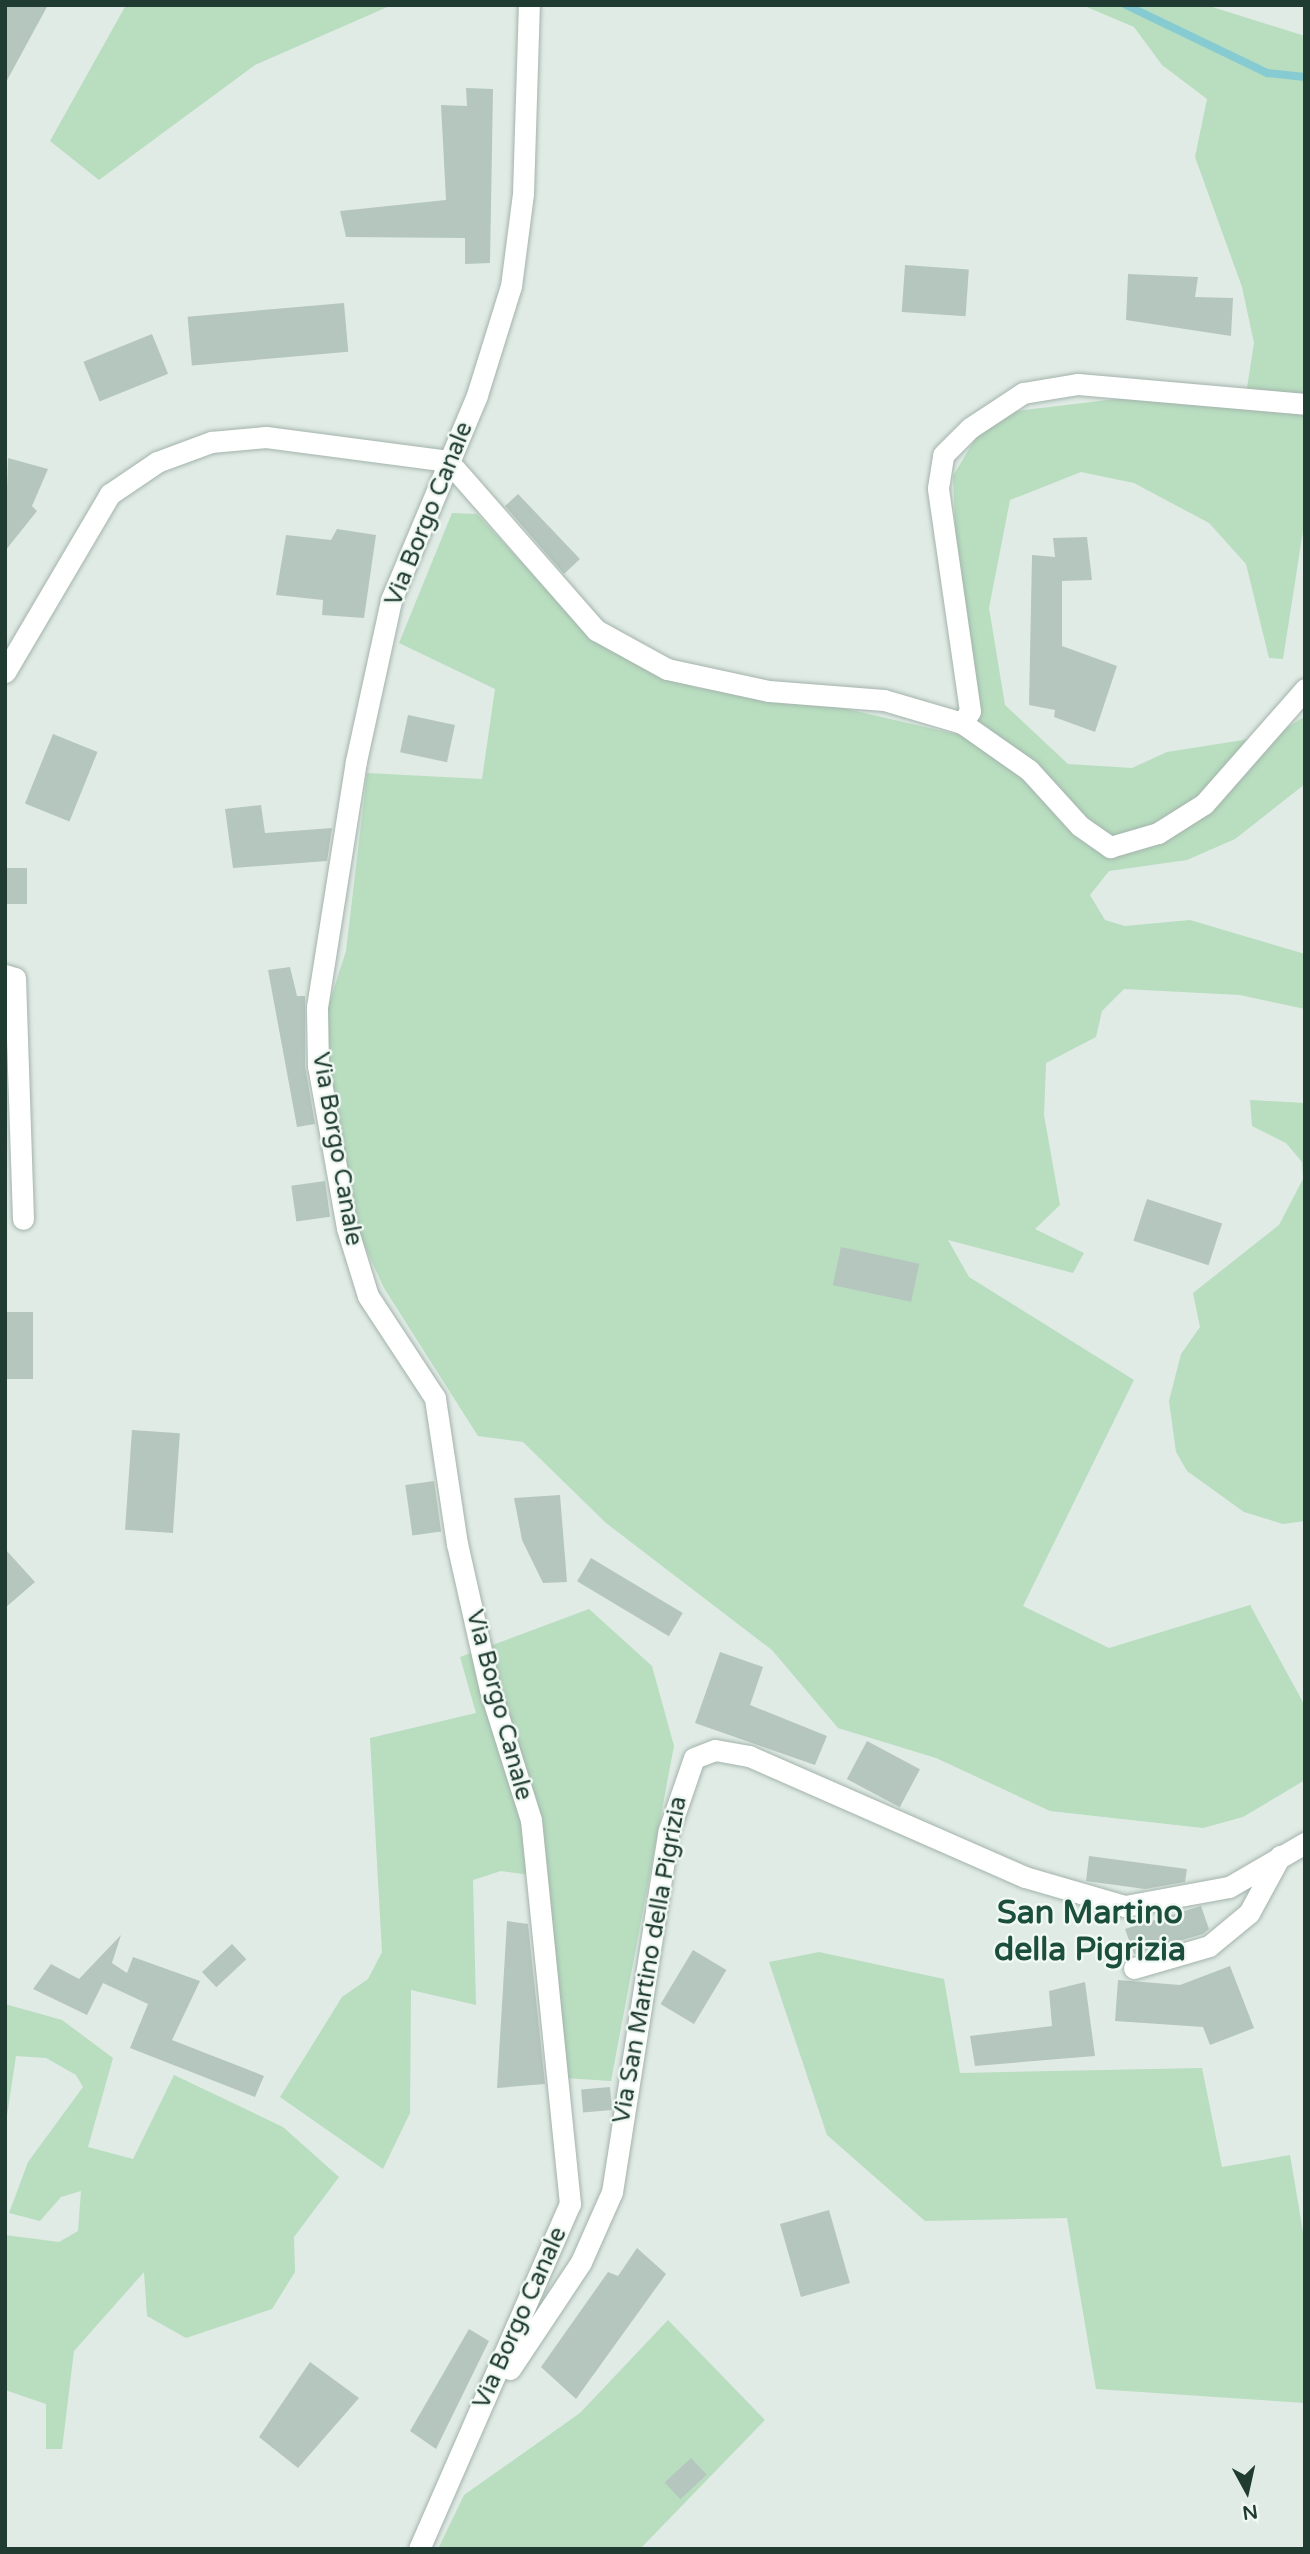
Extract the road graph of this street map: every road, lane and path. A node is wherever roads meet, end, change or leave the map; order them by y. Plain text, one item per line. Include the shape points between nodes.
1 (528, 5) edge
2 (1305, 404) edge
3 (448, 461) junction
4 (5, 672) edge
5 (1305, 689) edge
6 (962, 723) junction
7 (5, 975) edge
8 (23, 1219) dead end
9 (1305, 1843) edge
10 (1281, 1854) junction
11 (1134, 1968) dead end
12 (474, 2420) junction
13 (419, 2549) edge

1 - 3 street, Via Borgo Canale via 523,193 511,285 477,395
2 - 6 street via 1078,384 1023,393 970,428 943,455 938,488 970,711
3 - 4 street via 266,437 211,442 157,462 110,494
3 - 6 street via 596,630 667,669 769,691 884,700
3 - 12 street, Via Borgo Canale via 391,600 356,761 317,1007 318,1054 347,1228 368,1296 435,1398 457,1544 490,1690 531,1820 541,1895 570,2204
5 - 6 street via 1204,804 1158,833 1110,846 1080,826 1028,770
7 - 8 street via 15,978
9 - 10 street, Via San Martino della Pigrizia
10 - 11 street via 1249,1913 1209,1946
10 - 12 street, Via San Martino della Pigrizia via 1229,1886 1125,1906 1025,1877 749,1756 715,1750 694,1758 669,1830 612,2192 581,2262
12 - 13 street, Via Borgo Canale

